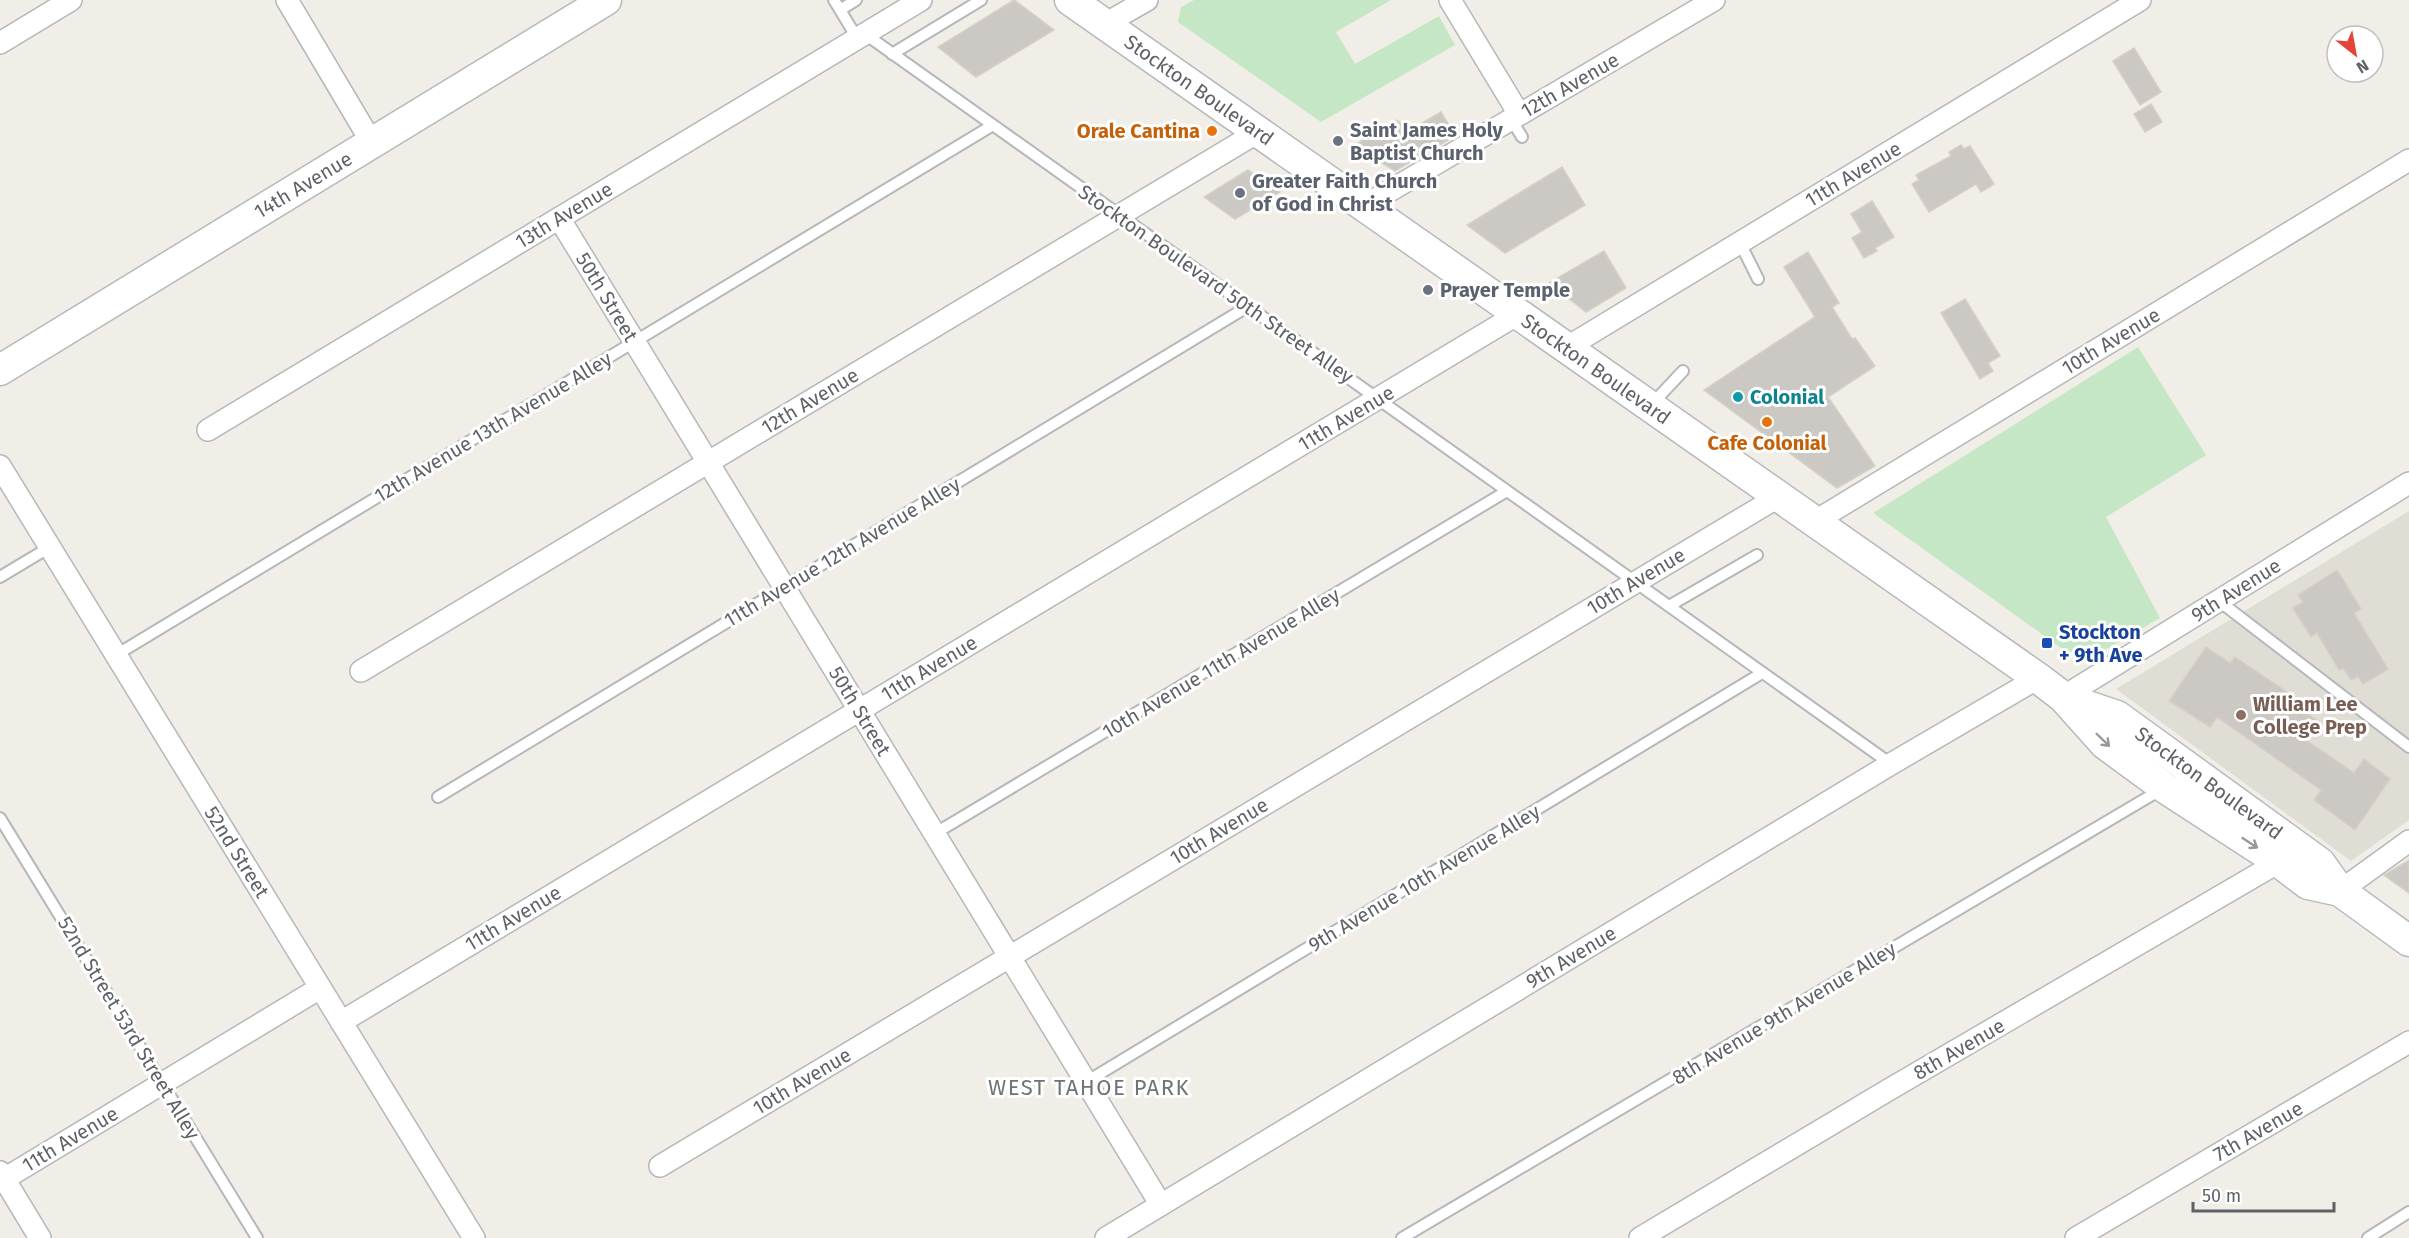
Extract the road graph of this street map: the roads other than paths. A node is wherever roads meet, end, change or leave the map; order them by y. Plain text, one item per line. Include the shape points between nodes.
1 (72, 0) edge
2 (287, 0) edge
3 (606, 0) edge
4 (834, 0) edge
5 (856, 0) edge
6 (921, 0) edge
7 (981, 0) edge
8 (1070, 0) edge
9 (1147, 0) edge
10 (1450, 0) edge
11 (1714, 0) edge
12 (2140, 0) edge
13 (840, 10) junction
14 (1105, 24) junction
15 (861, 36) junction
16 (0, 43) edge
17 (892, 54) junction
18 (1515, 117) junction
19 (993, 125) junction
20 (1258, 132) junction
21 (1522, 137) dead end
22 (372, 143) junction
23 (2409, 160) edge
24 (1364, 206) junction
25 (1119, 215) junction
26 (559, 218) junction
27 (1740, 243) junction
28 (1758, 279) dead end
29 (1247, 306) junction
30 (1518, 314) junction
31 (634, 342) junction
32 (1566, 348) junction
33 (0, 370) edge
34 (1683, 371) dead end
35 (1377, 399) junction
36 (1650, 407) junction
37 (208, 430) dead end
38 (708, 463) junction
39 (0, 466) edge
40 (2409, 483) edge
41 (1507, 491) junction
42 (1778, 496) junction
43 (1814, 522) junction
44 (50, 547) junction
45 (1757, 555) dead end
46 (0, 577) edge
47 (1635, 582) junction
48 (784, 587) junction
49 (2219, 601) junction
50 (1669, 606) junction
51 (116, 655) junction
52 (361, 671) dead end
53 (1762, 673) junction
54 (2038, 678) junction
55 (2063, 698) junction
56 (859, 710) junction
57 (2409, 747) edge
58 (1891, 764) junction
59 (2165, 788) junction
60 (438, 797) dead end
61 (0, 818) edge
62 (934, 834) junction
63 (2409, 841) edge
64 (2279, 862) junction
65 (2340, 891) junction
66 (2409, 941) edge
67 (1009, 957) junction
68 (320, 988) junction
69 (341, 1022) junction
70 (2409, 1042) edge
71 (1086, 1082) junction
72 (163, 1084) junction
73 (660, 1166) dead end
74 (2, 1175) edge
75 (1161, 1205) junction
76 (2409, 1212) edge
77 (40, 1238) edge
78 (257, 1238) edge
79 (474, 1238) edge
80 (1106, 1238) edge
81 (1402, 1238) edge
82 (1640, 1238) edge
83 (2076, 1238) edge
84 (2368, 1238) edge

1 - 16 street
2 - 22 street
3 - 22 main road, 14th Avenue
4 - 13 lane
5 - 13 lane
6 - 15 street, 13th Avenue
7 - 17 lane
8 - 14 main road, Stockton Boulevard
9 - 14 street
10 - 18 street
11 - 18 street, 12th Avenue
12 - 27 street, 11th Avenue
13 - 15 lane
14 - 20 main road, Stockton Boulevard
15 - 17 lane, Stockton Boulevard 50th Street Alley
15 - 26 street, 13th Avenue
17 - 19 lane, Stockton Boulevard 50th Street Alley
18 - 21 lane
18 - 24 street, 12th Avenue
19 - 25 lane, Stockton Boulevard 50th Street Alley
19 - 31 lane, 12th Avenue 13th Avenue Alley
20 - 24 main road, Stockton Boulevard
20 - 25 street, 12th Avenue
22 - 33 main road, 14th Avenue
23 - 43 street, 10th Avenue
24 - 30 main road, Stockton Boulevard
25 - 29 lane, Stockton Boulevard 50th Street Alley
25 - 38 street, 12th Avenue
26 - 31 street, 50th Street
26 - 37 street, 13th Avenue
27 - 28 lane
27 - 32 street, 11th Avenue
29 - 35 lane, Stockton Boulevard 50th Street Alley
29 - 48 lane, 11th Avenue 12th Avenue Alley
30 - 32 main road, Stockton Boulevard
30 - 35 street, 11th Avenue
31 - 38 street, 50th Street
31 - 51 lane, 12th Avenue 13th Avenue Alley
32 - 36 main road, Stockton Boulevard
34 - 36 lane
35 - 41 lane, Stockton Boulevard 50th Street Alley
35 - 56 street, 11th Avenue
36 - 42 main road, Stockton Boulevard
38 - 48 street, 50th Street
38 - 52 street, 12th Avenue
39 - 44 street, 52nd Street
40 - 49 street, 9th Avenue
41 - 47 lane, Stockton Boulevard 50th Street Alley
41 - 62 lane, 10th Avenue 11th Avenue Alley
42 - 43 main road, Stockton Boulevard
42 - 47 street, 10th Avenue
43 - 54 main road, Stockton Boulevard
44 - 46 lane
44 - 51 street, 52nd Street
45 - 50 lane
47 - 50 lane, Stockton Boulevard 50th Street Alley
47 - 67 street, 10th Avenue
48 - 56 street, 50th Street
48 - 60 lane, 11th Avenue 12th Avenue Alley
49 - 55 street, 9th Avenue
49 - 57 lane
50 - 53 lane, Stockton Boulevard 50th Street Alley
51 - 68 street, 52nd Street
53 - 58 lane, Stockton Boulevard 50th Street Alley
53 - 71 lane, 9th Avenue 10th Avenue Alley
54 - 55 main road, Stockton Boulevard
54 - 58 street, 9th Avenue
55 -> 59 main road, Stockton Boulevard via 2105,744
55 - 65 main road, Stockton Boulevard via 2117,716 2320,863
56 - 62 street, 50th Street
56 - 69 street, 11th Avenue
58 - 75 street, 9th Avenue
59 -> 64 main road, Stockton Boulevard
59 - 81 lane, 8th Avenue 9th Avenue Alley
61 - 72 lane, 52nd Street 53rd Street Alley
62 - 67 street, 50th Street
63 - 65 street
64 - 65 main road, Stockton Boulevard via 2308,884
64 - 82 street, 8th Avenue
65 - 66 main road, Stockton Boulevard
67 - 71 street, 50th Street
67 - 73 street, 10th Avenue
68 - 69 street, 52nd Street
68 - 72 street, 11th Avenue
69 - 79 street, 52nd Street
70 - 83 street, 7th Avenue
71 - 75 street, 50th Street
72 - 74 street, 11th Avenue
72 - 78 lane, 52nd Street 53rd Street Alley
74 - 77 street
75 - 80 street, 9th Avenue
76 - 84 lane

